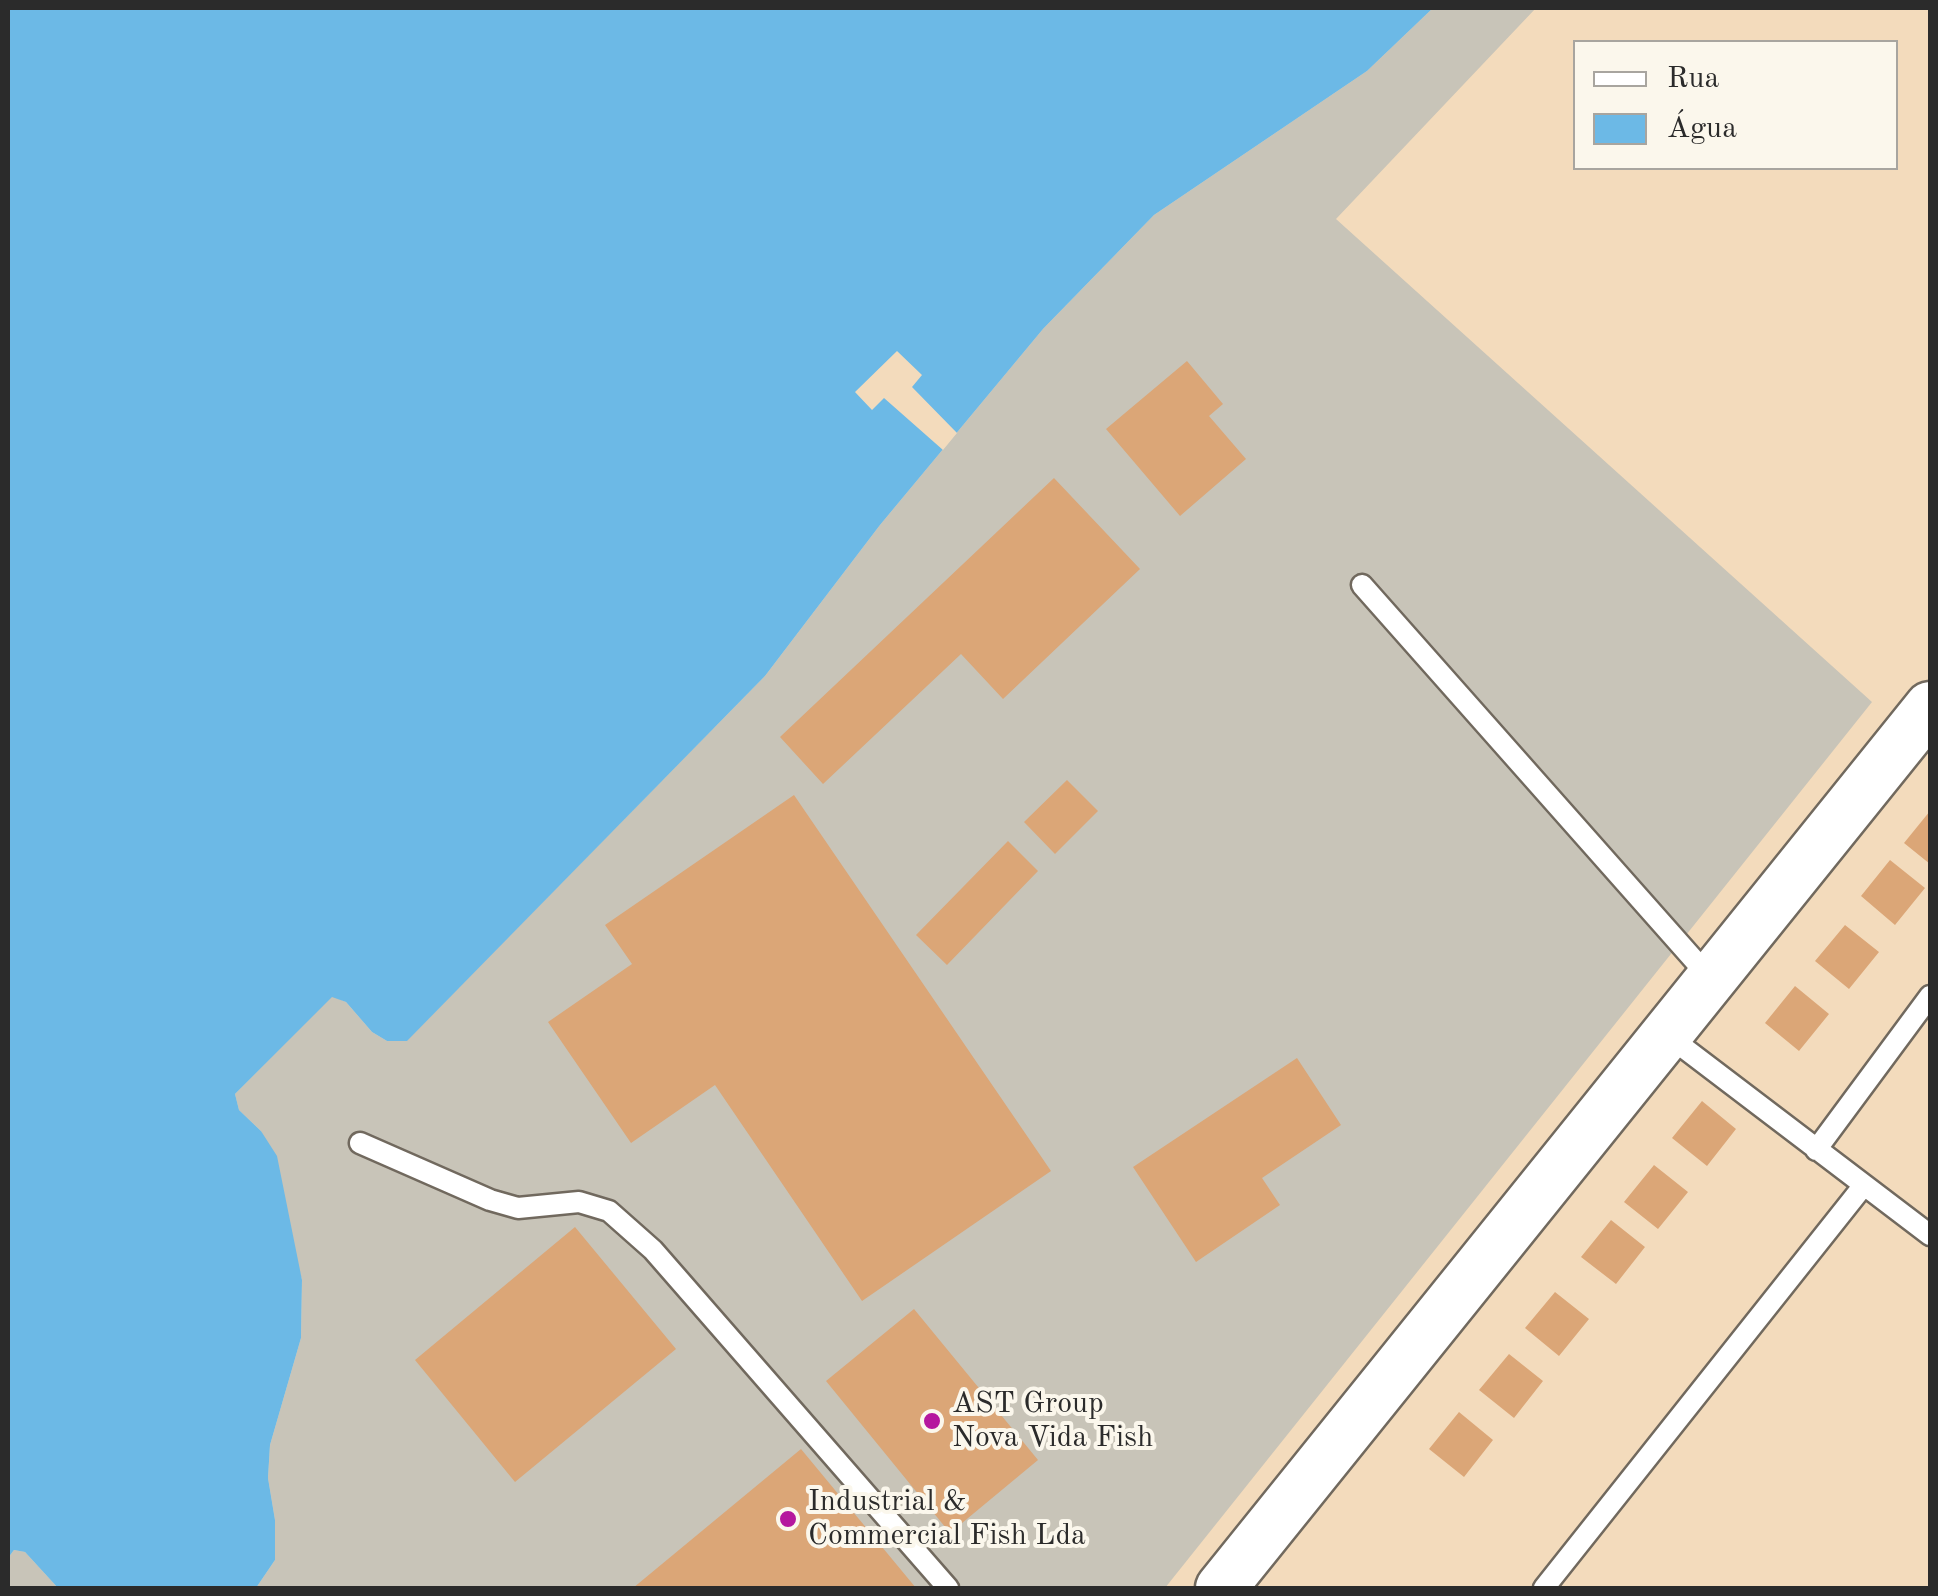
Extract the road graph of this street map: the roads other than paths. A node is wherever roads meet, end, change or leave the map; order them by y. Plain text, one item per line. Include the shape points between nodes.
1 (1362, 586) dead end
2 (1930, 707) edge
3 (1712, 980) junction
4 (1930, 996) edge
5 (1667, 1034) junction
6 (360, 1143) dead end
7 (1816, 1150) junction
8 (1864, 1185) junction
9 (1930, 1234) edge
10 (948, 1588) edge
11 (1221, 1588) edge
12 (1544, 1588) edge

1 - 3 lane
2 - 3 street
3 - 5 street
4 - 7 lane
5 - 7 lane
5 - 11 street
6 - 10 lane via 518,1208 579,1202 609,1211 653,1250
7 - 8 lane
8 - 9 lane
8 - 12 lane

